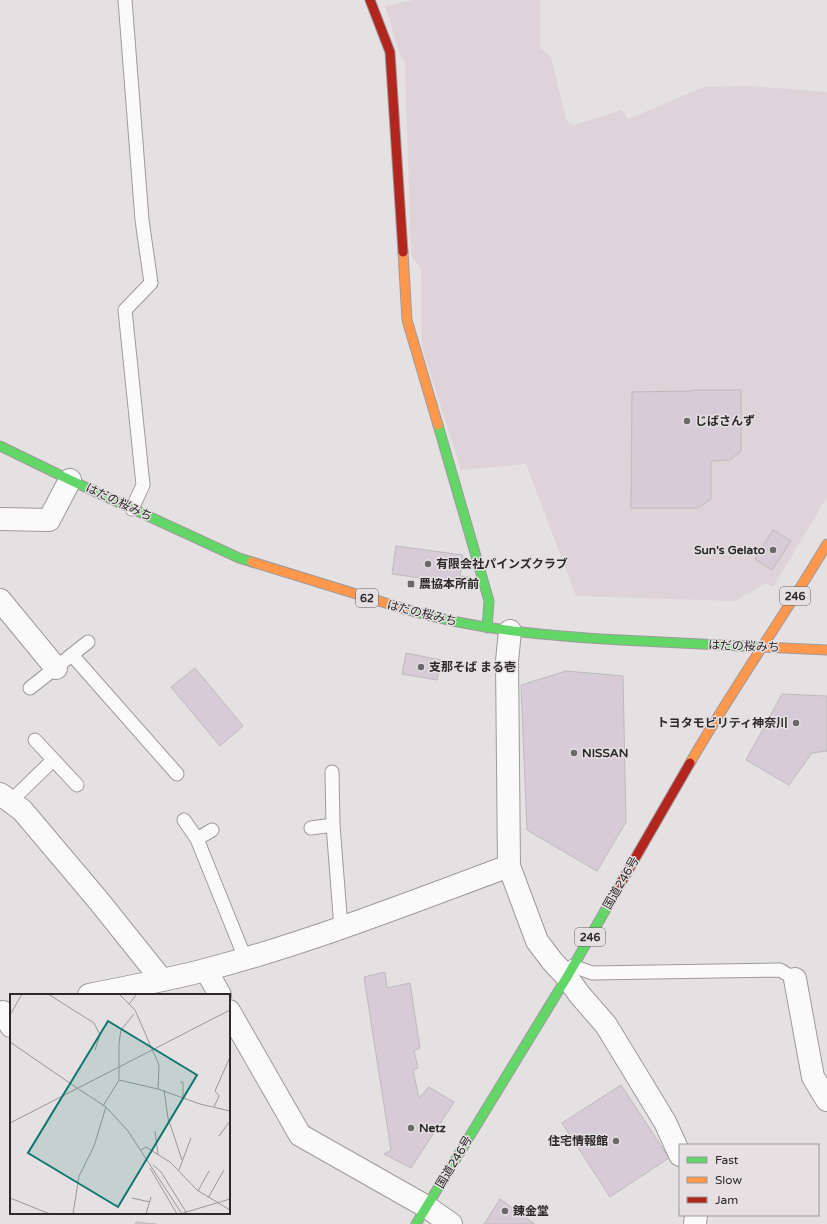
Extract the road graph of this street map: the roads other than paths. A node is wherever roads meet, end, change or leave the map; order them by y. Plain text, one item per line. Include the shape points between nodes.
1 (125, 0) edge
2 (370, 0) edge
3 (0, 446) edge
4 (70, 480) junction
5 (132, 509) junction
6 (0, 519) edge
7 (827, 544) edge
8 (0, 600) edge
9 (487, 628) junction
10 (510, 631) junction
11 (88, 642) dead end
12 (761, 647) junction
13 (827, 650) edge
14 (64, 662) junction
15 (30, 688) dead end
16 (34, 740) dead end
17 (53, 760) junction
18 (332, 772) dead end
19 (177, 774) dead end
20 (76, 785) dead end
21 (5, 798) edge
22 (184, 820) dead end
23 (333, 825) junction
24 (311, 828) dead end
25 (212, 830) dead end
26 (197, 839) junction
27 (509, 866) junction
28 (341, 928) junction
29 (245, 958) junction
30 (206, 970) junction
31 (570, 971) junction
32 (795, 979) joint
33 (162, 980) junction
34 (94, 994) edge
35 (219, 994) edge
36 (230, 1013) edge
37 (827, 1100) edge
38 (679, 1153) edge
39 (421, 1215) edge
40 (451, 1224) edge

1 - 5 lane via 142,220 151,283 125,310 143,485
2 - 9 main road via 390,52 407,320 489,601
3 - 4 main road, はだの桜みち / 62
4 - 5 main road, はだの桜みち / 62
4 - 6 street via 49,520
5 - 9 main road, はだの桜みち / 62 via 240,558 434,618
7 - 12 main road, 国道246号 / 246
8 - 14 street
9 - 10 main road, はだの桜みち / 62
10 - 12 main road, はだの桜みち / 62
10 - 27 street
11 - 14 lane
12 - 13 main road, はだの桜みち
12 - 31 main road, 国道246号 / 246 via 706,735
14 - 15 lane
14 - 19 lane
16 - 17 lane
17 - 20 lane
17 - 21 lane
18 - 23 lane
21 - 33 street via 33,822
22 - 26 lane
23 - 24 lane
23 - 28 lane
25 - 26 lane
26 - 29 lane
27 - 28 street
27 - 31 street via 537,941 552,961
28 - 29 street
29 - 30 street
30 - 33 street
30 - 35 street
31 - 32 lane via 592,973 780,970
31 - 38 street via 579,994 606,1024 665,1122
31 - 39 main road, 国道246号 / 246
32 - 37 street via 813,1077
33 - 34 street
36 - 39 street via 300,1135
39 - 40 street

